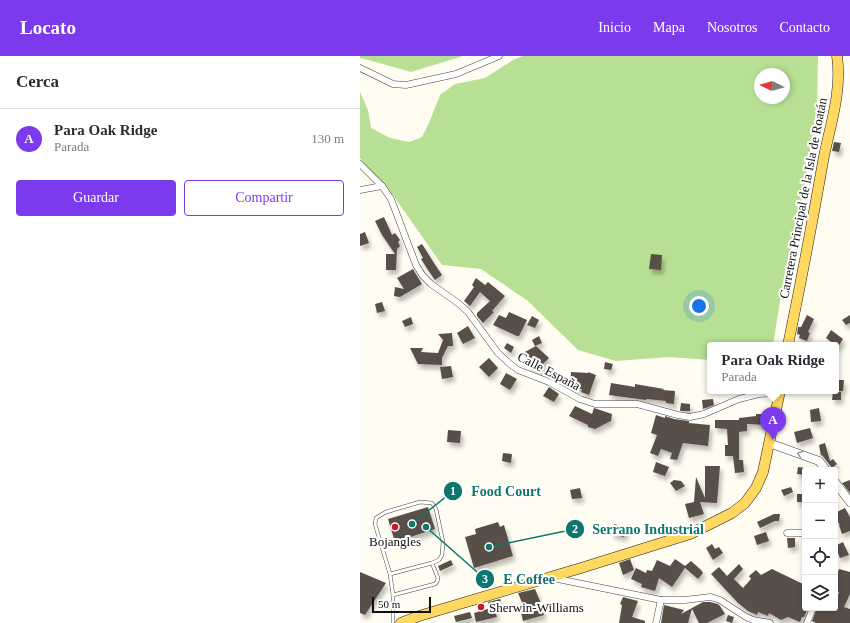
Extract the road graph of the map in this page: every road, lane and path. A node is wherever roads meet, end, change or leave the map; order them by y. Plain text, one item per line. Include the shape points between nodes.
1 (499, 56) edge
2 (837, 56) edge
3 (360, 68) edge
4 (360, 164) edge
5 (382, 186) junction
6 (360, 190) edge
7 (789, 342) edge
8 (759, 394) edge
9 (779, 394) edge
10 (769, 443) junction
11 (824, 467) edge
12 (838, 486) edge
13 (850, 502) edge
14 (787, 533) dead end
15 (802, 533) edge
16 (432, 563) junction
17 (390, 574) junction
18 (549, 577) junction
19 (393, 595) junction
20 (662, 600) junction
21 (812, 611) edge
22 (393, 623) edge
23 (401, 623) edge
24 (656, 623) edge
25 (770, 623) edge
26 (807, 623) edge

1 - 3 street via 456,74 406,85 393,84
2 - 7 main road, Carretera Principal de la Isla de Roatán via 839,65 836,102
4 - 5 street, Calle España
5 - 6 street
5 - 8 street, Calle España via 392,199 416,265 423,276 468,312 498,352 518,370 595,404 637,404 690,417
9 - 10 main road
11 -> 10 street via 819,461
10 - 18 main road via 763,472 756,488 745,503 732,513 690,534
12 - 13 street
14 - 15 street
16 - 17 lane
16 - 17 lane via 439,560 442,555 443,542 434,505 420,502 386,512 376,518 375,524
16 - 19 lane via 438,578 435,584
17 - 19 lane
18 - 20 street
18 - 23 main road
19 - 22 lane
20 - 24 street
20 - 25 street via 710,597 720,600 746,617
21 - 26 street

